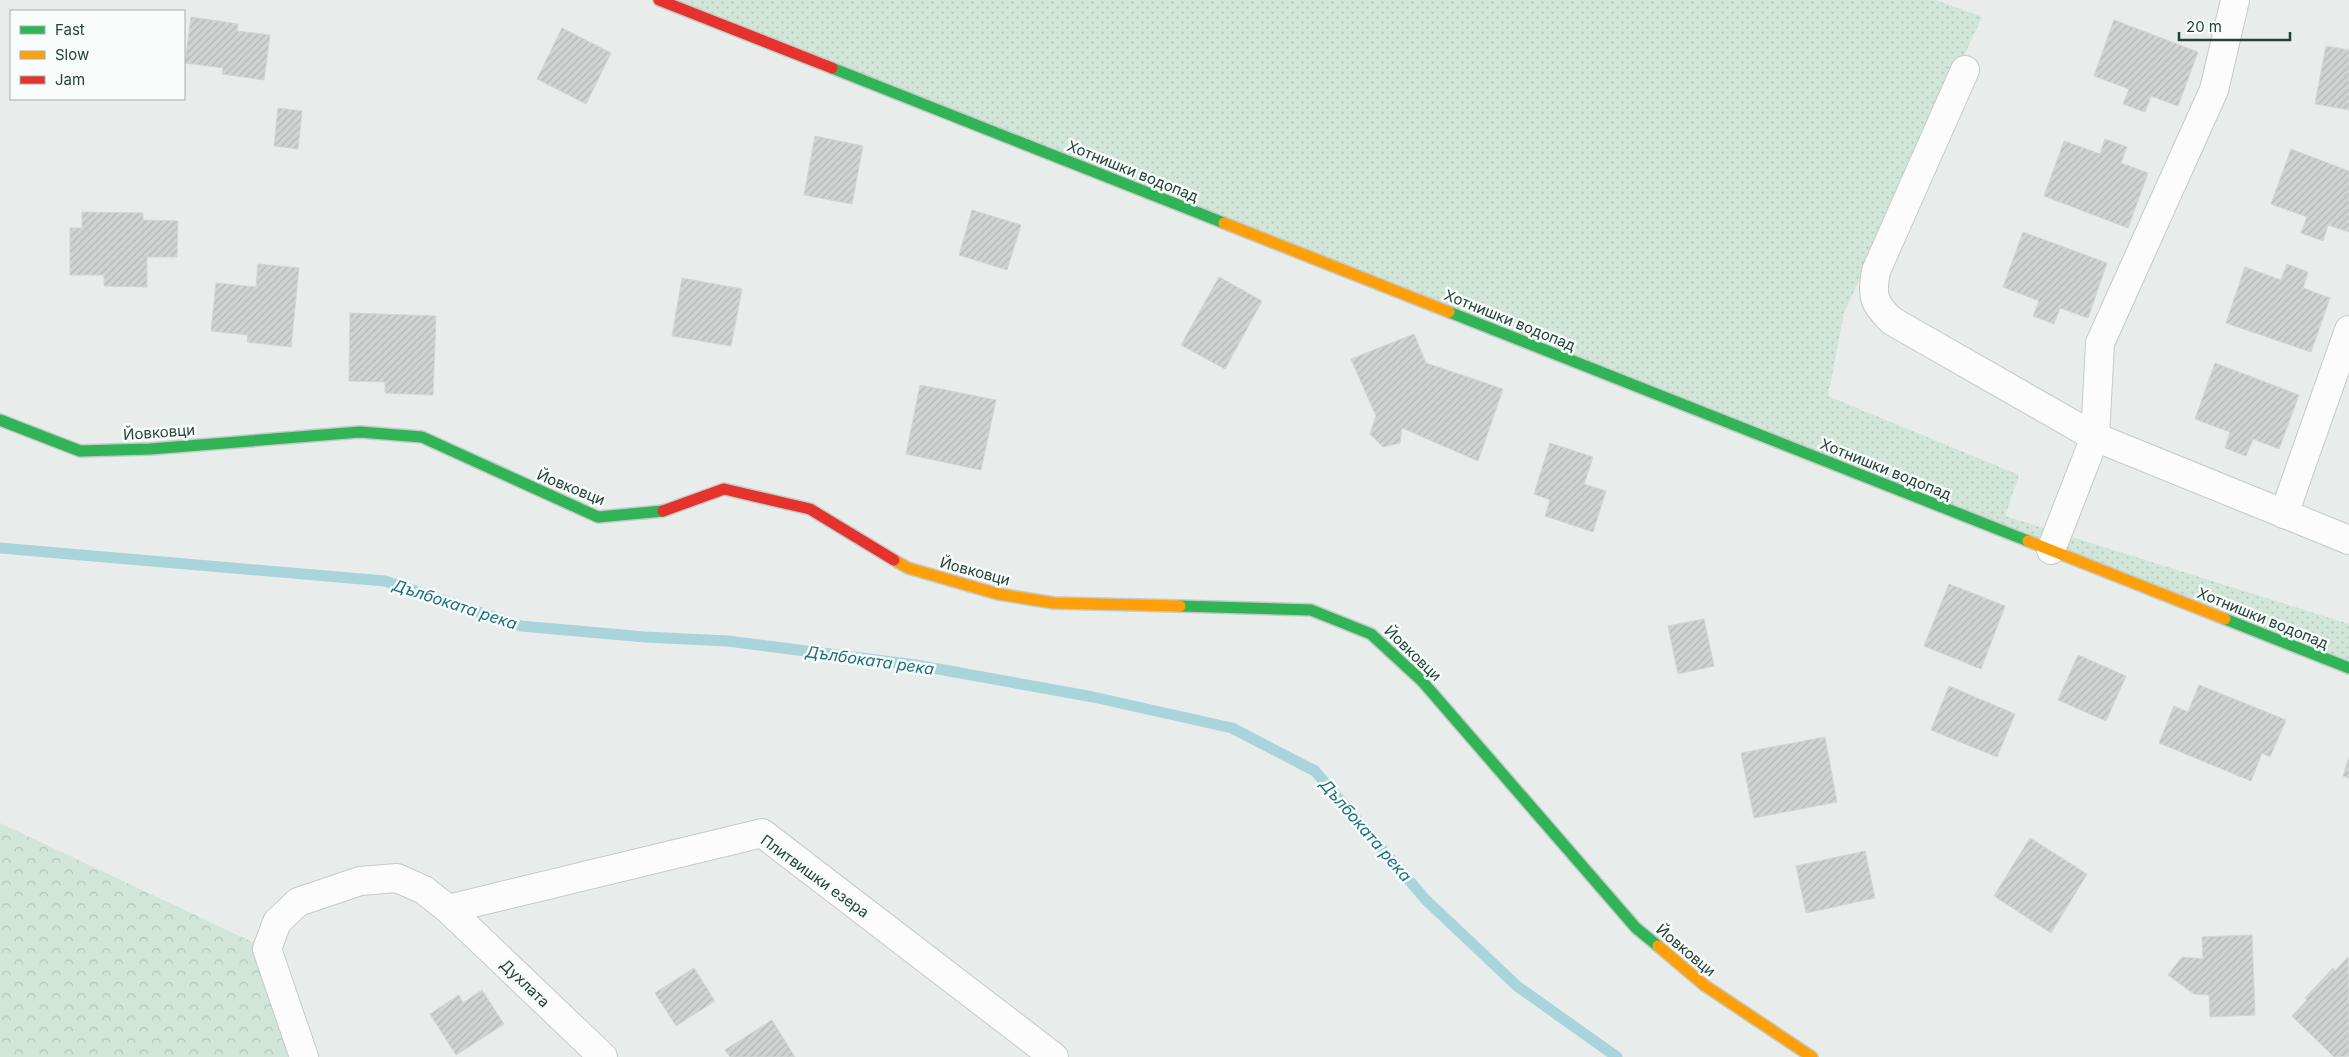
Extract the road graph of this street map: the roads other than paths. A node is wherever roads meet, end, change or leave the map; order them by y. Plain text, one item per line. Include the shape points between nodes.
1 (659, 0) edge
2 (2236, 0) edge
3 (1965, 70) dead end
4 (2349, 330) edge
5 (0, 420) edge
6 (2095, 437) junction
7 (2284, 514) junction
8 (2349, 540) edge
9 (2051, 550) junction
10 (2349, 668) edge
11 (448, 909) junction
12 (304, 1057) edge
13 (602, 1057) edge
14 (1054, 1057) edge
15 (1812, 1057) edge

1 - 9 street, Хотнишки водопад
2 - 6 street via 2214,90 2100,343
3 - 6 street via 1876,271 1872,290 1878,309 1892,321
4 - 7 street
5 - 15 street, Йовковци via 80,451 150,449 360,432 422,437 598,518 657,513 724,489 810,509 908,568 998,594 1054,603 1311,610 1371,634 1422,680 1636,928 1704,985
6 - 7 street
6 - 9 street
7 - 8 street
9 - 10 street, Хотнишки водопад
11 - 12 street, Духлата via 424,890 397,878 360,881 298,902 277,922 267,949
11 - 13 street, Духлата
11 - 14 street, Плитвишки езера via 762,833

